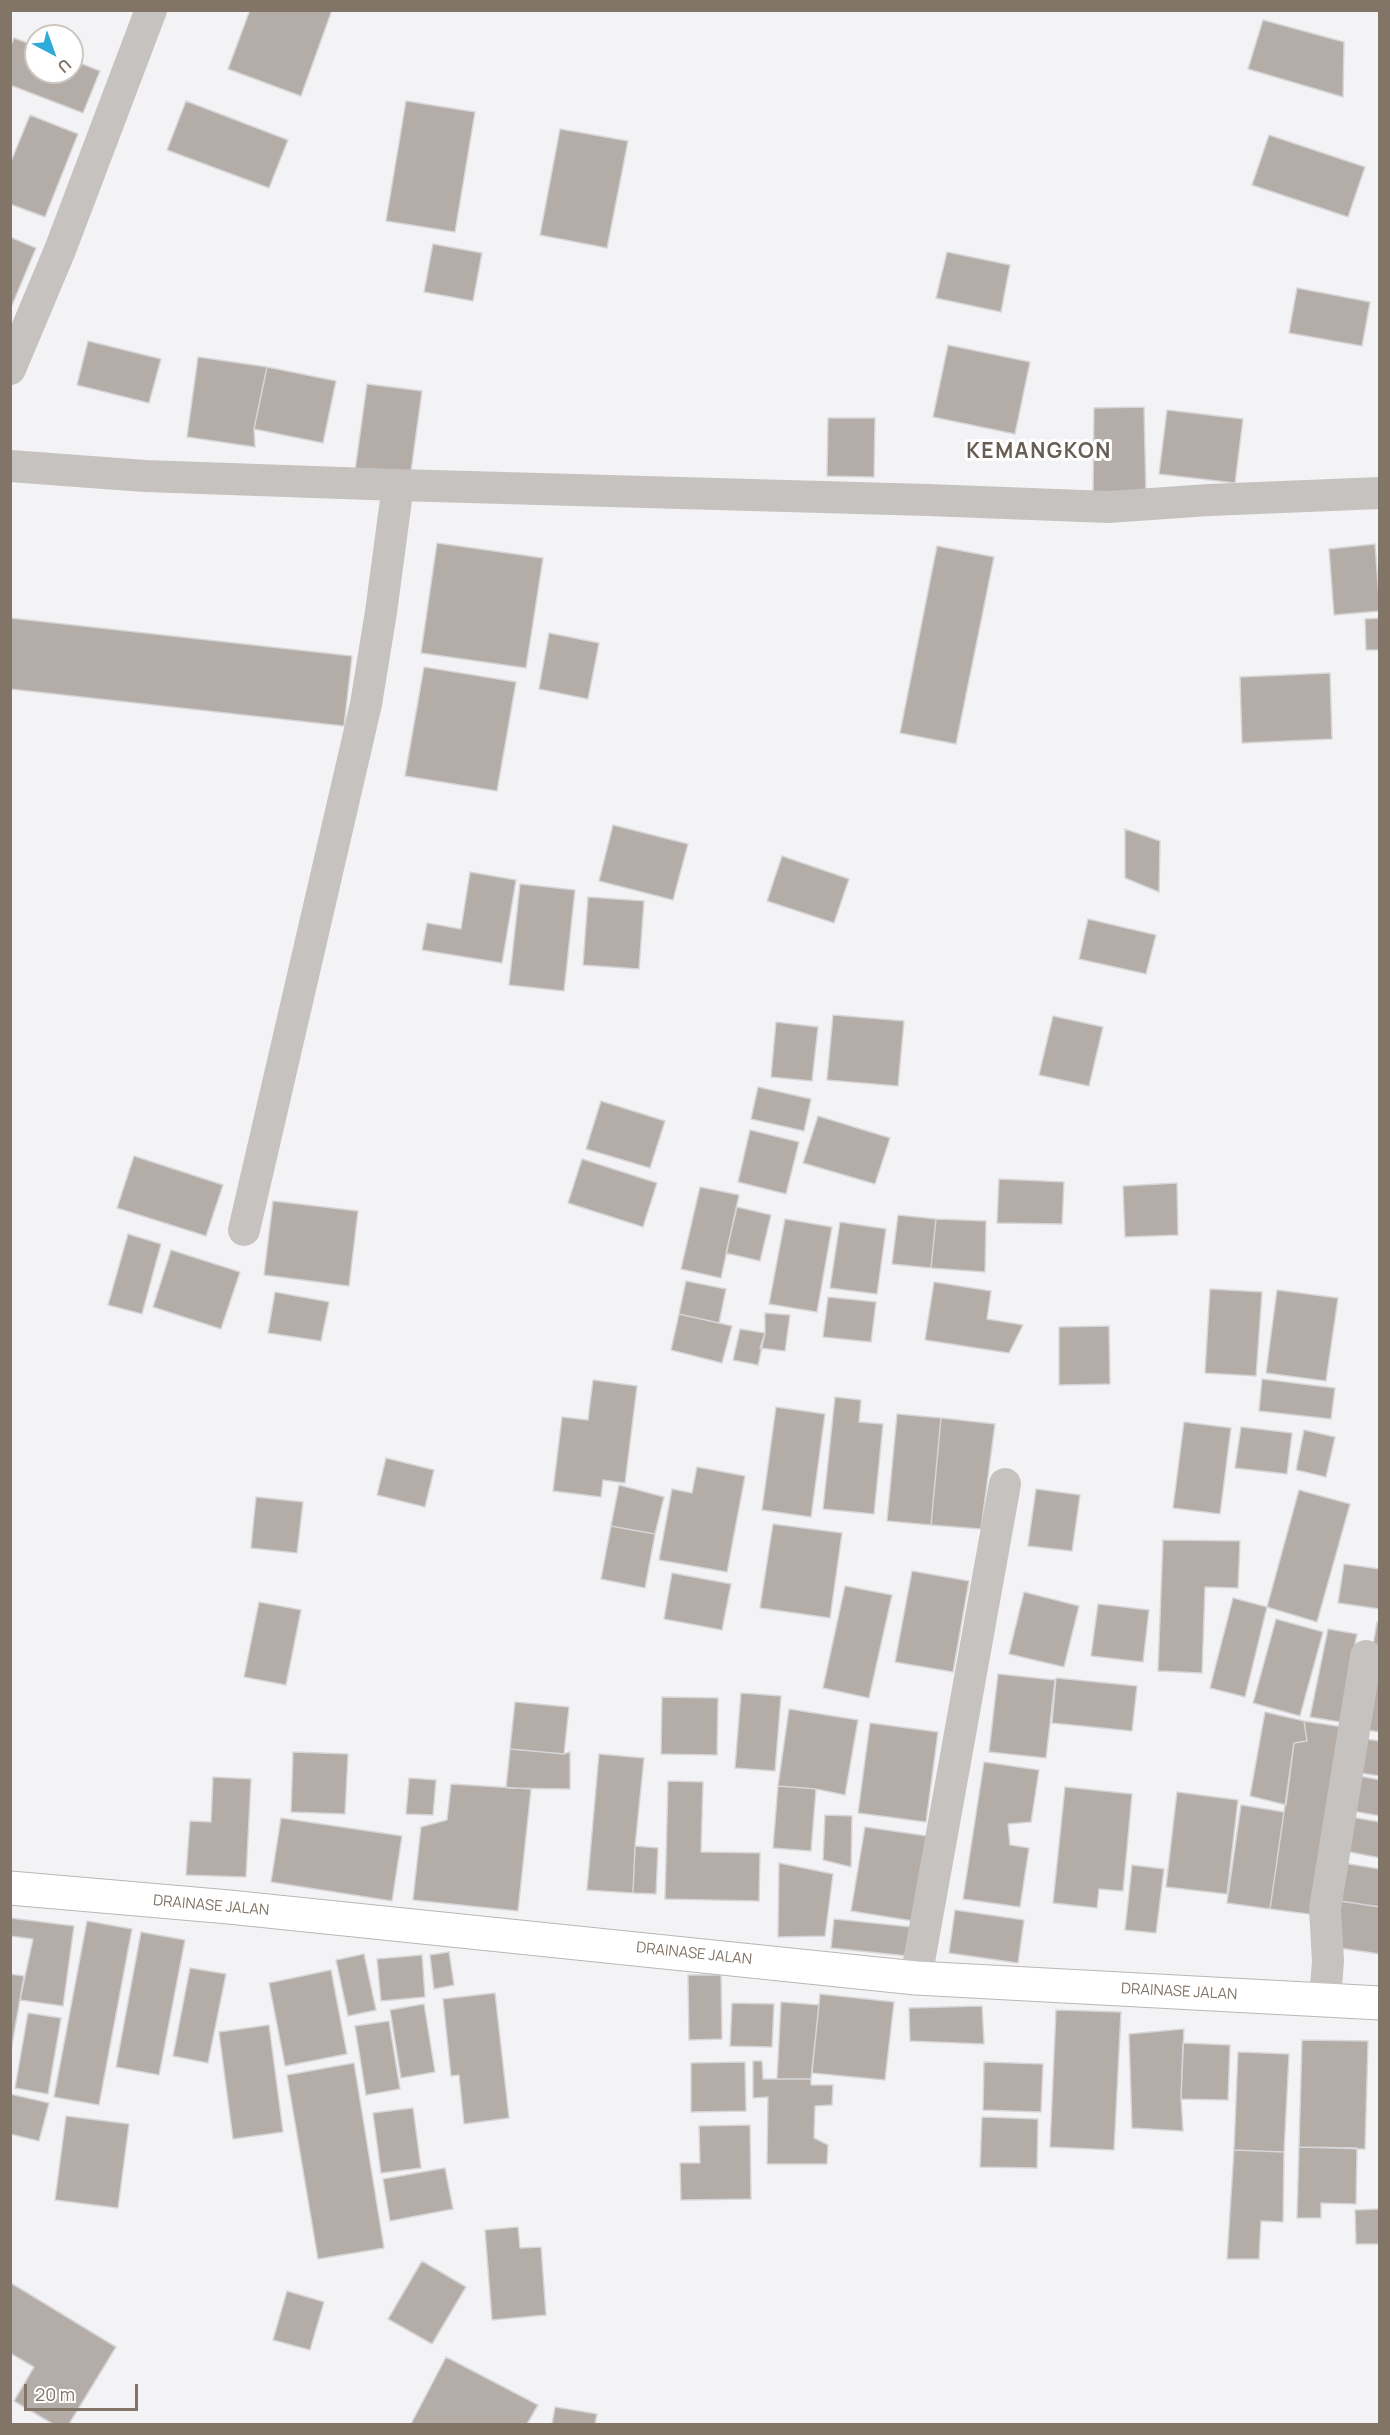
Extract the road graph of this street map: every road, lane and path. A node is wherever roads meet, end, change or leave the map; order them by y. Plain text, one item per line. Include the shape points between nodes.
1 (151, 10) edge
2 (10, 369) edge
3 (10, 466) edge
4 (398, 485) junction
5 (1380, 493) edge
6 (244, 1230) dead end
7 (1005, 1484) dead end
8 (1366, 1656) dead end
9 (10, 1888) edge
10 (916, 1978) junction
11 (1325, 2000) junction
12 (1380, 2003) edge

1 - 2 street via 60,250
3 - 4 street via 144,476
4 - 5 street via 1108,507
4 - 6 street via 366,704
7 - 10 street
8 - 11 street via 1324,1909 1328,1961
9 - 10 street, DRAINASE JALAN
10 - 11 street, DRAINASE JALAN
11 - 12 street, DRAINASE JALAN

